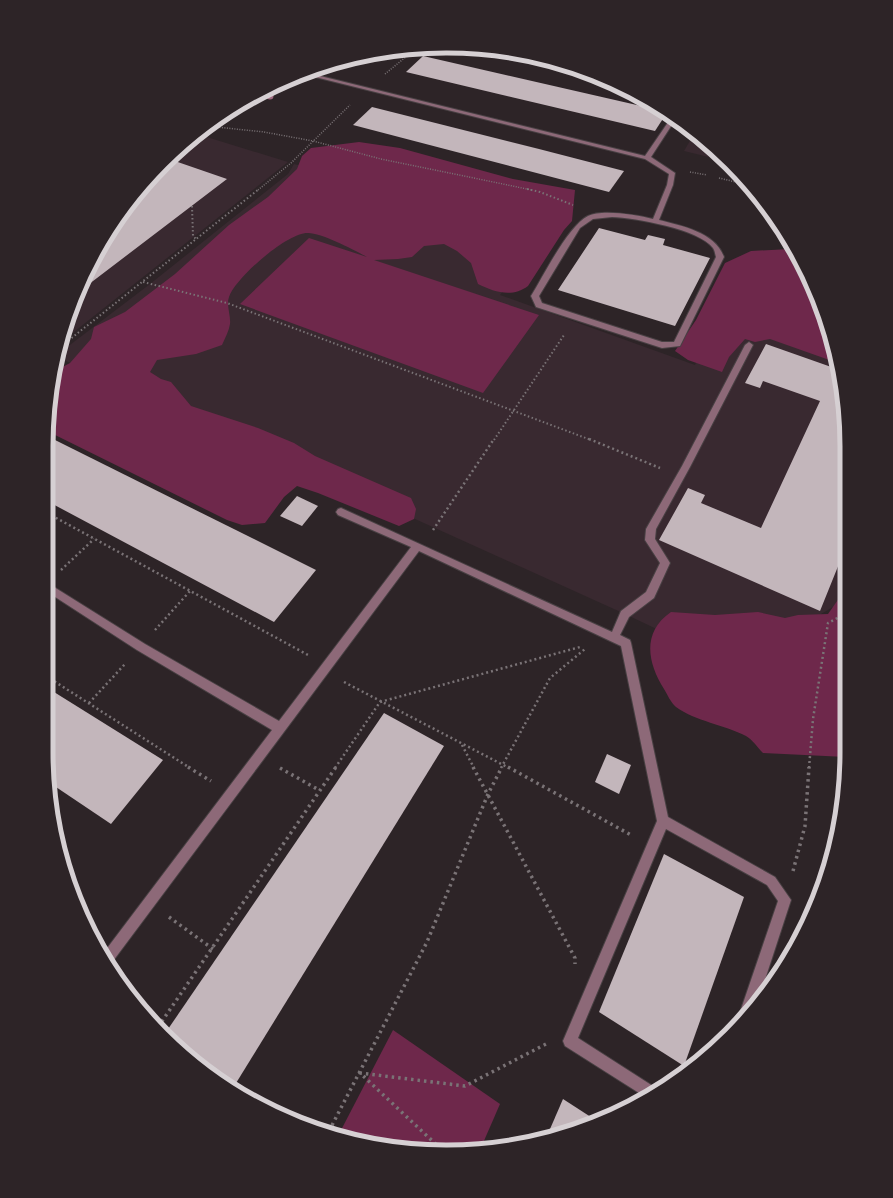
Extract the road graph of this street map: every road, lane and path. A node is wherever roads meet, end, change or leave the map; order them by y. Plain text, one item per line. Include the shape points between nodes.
1 (408, 55) edge
2 (315, 76) edge
3 (367, 88) junction
4 (670, 123) edge
5 (217, 127) edge
6 (313, 141) junction
7 (647, 158) junction
8 (664, 167) junction
9 (709, 176) dead end
10 (717, 178) dead end
11 (738, 183) edge
12 (192, 206) dead end
13 (592, 217) junction
14 (655, 221) junction
15 (197, 240) junction
16 (143, 282) junction
17 (576, 316) junction
18 (67, 342) edge
19 (749, 344) dead end
20 (514, 410) junction
21 (680, 477) junction
22 (341, 512) dead end
23 (53, 516) edge
24 (94, 539) junction
25 (416, 546) junction
26 (57, 574) dead end
27 (53, 590) edge
28 (840, 617) edge
29 (610, 636) junction
30 (591, 644) junction
31 (325, 668) junction
32 (53, 680) edge
33 (380, 702) junction
34 (280, 728) junction
35 (462, 744) junction
36 (258, 756) junction
37 (503, 764) junction
38 (214, 782) dead end
39 (319, 790) junction
40 (488, 794) junction
41 (663, 821) junction
42 (652, 846) junction
43 (785, 900) junction
44 (149, 903) junction
45 (212, 949) junction
46 (110, 955) edge
47 (575, 966) dead end
48 (757, 993) edge
49 (161, 1022) edge
50 (570, 1041) junction
51 (360, 1073) junction
52 (647, 1090) edge
53 (331, 1127) edge
54 (436, 1145) edge

1 - 3 path
2 - 3 lane
3 - 6 path
3 - 7 lane
4 - 7 lane
5 - 6 path
6 - 13 path via 381,159 540,192 568,202
6 - 15 path via 291,163
7 - 8 lane
8 - 9 path
8 - 14 lane via 672,172 670,185
10 - 11 path
12 - 15 path via 193,236
13 - 14 lane via 627,215
13 - 17 lane via 577,226 535,296 539,305
14 - 17 lane via 701,238 715,246 720,257 677,344 662,345
15 - 16 path
16 - 18 path
16 - 20 path via 227,303
17 - 20 path
19 - 21 lane
20 - 21 path
20 - 25 path via 435,528
21 - 29 lane via 651,529 650,540 665,564 650,595 625,614
22 - 25 lane
23 - 24 path
24 - 26 path
24 - 31 path
25 - 29 lane
25 - 31 lane
27 - 34 lane via 141,647
28 - 43 path via 828,623 813,719 805,826
29 - 30 path
29 - 41 lane via 626,643
30 - 33 path
30 - 37 path via 550,678
31 - 33 path
31 - 34 lane
32 - 38 path
33 - 35 path
33 - 39 path
34 - 36 lane
35 - 37 path
35 - 40 path
36 - 39 path
36 - 44 lane
37 - 40 path
37 - 42 path
39 - 45 path
40 - 47 path via 575,958
40 - 51 path via 427,942
41 - 42 lane
41 - 43 lane via 771,881
42 - 50 lane
43 - 48 lane
44 - 45 path
44 - 46 lane
45 - 49 path
50 - 51 path via 546,1044 465,1086
50 - 52 lane
51 - 53 path
51 - 54 path

